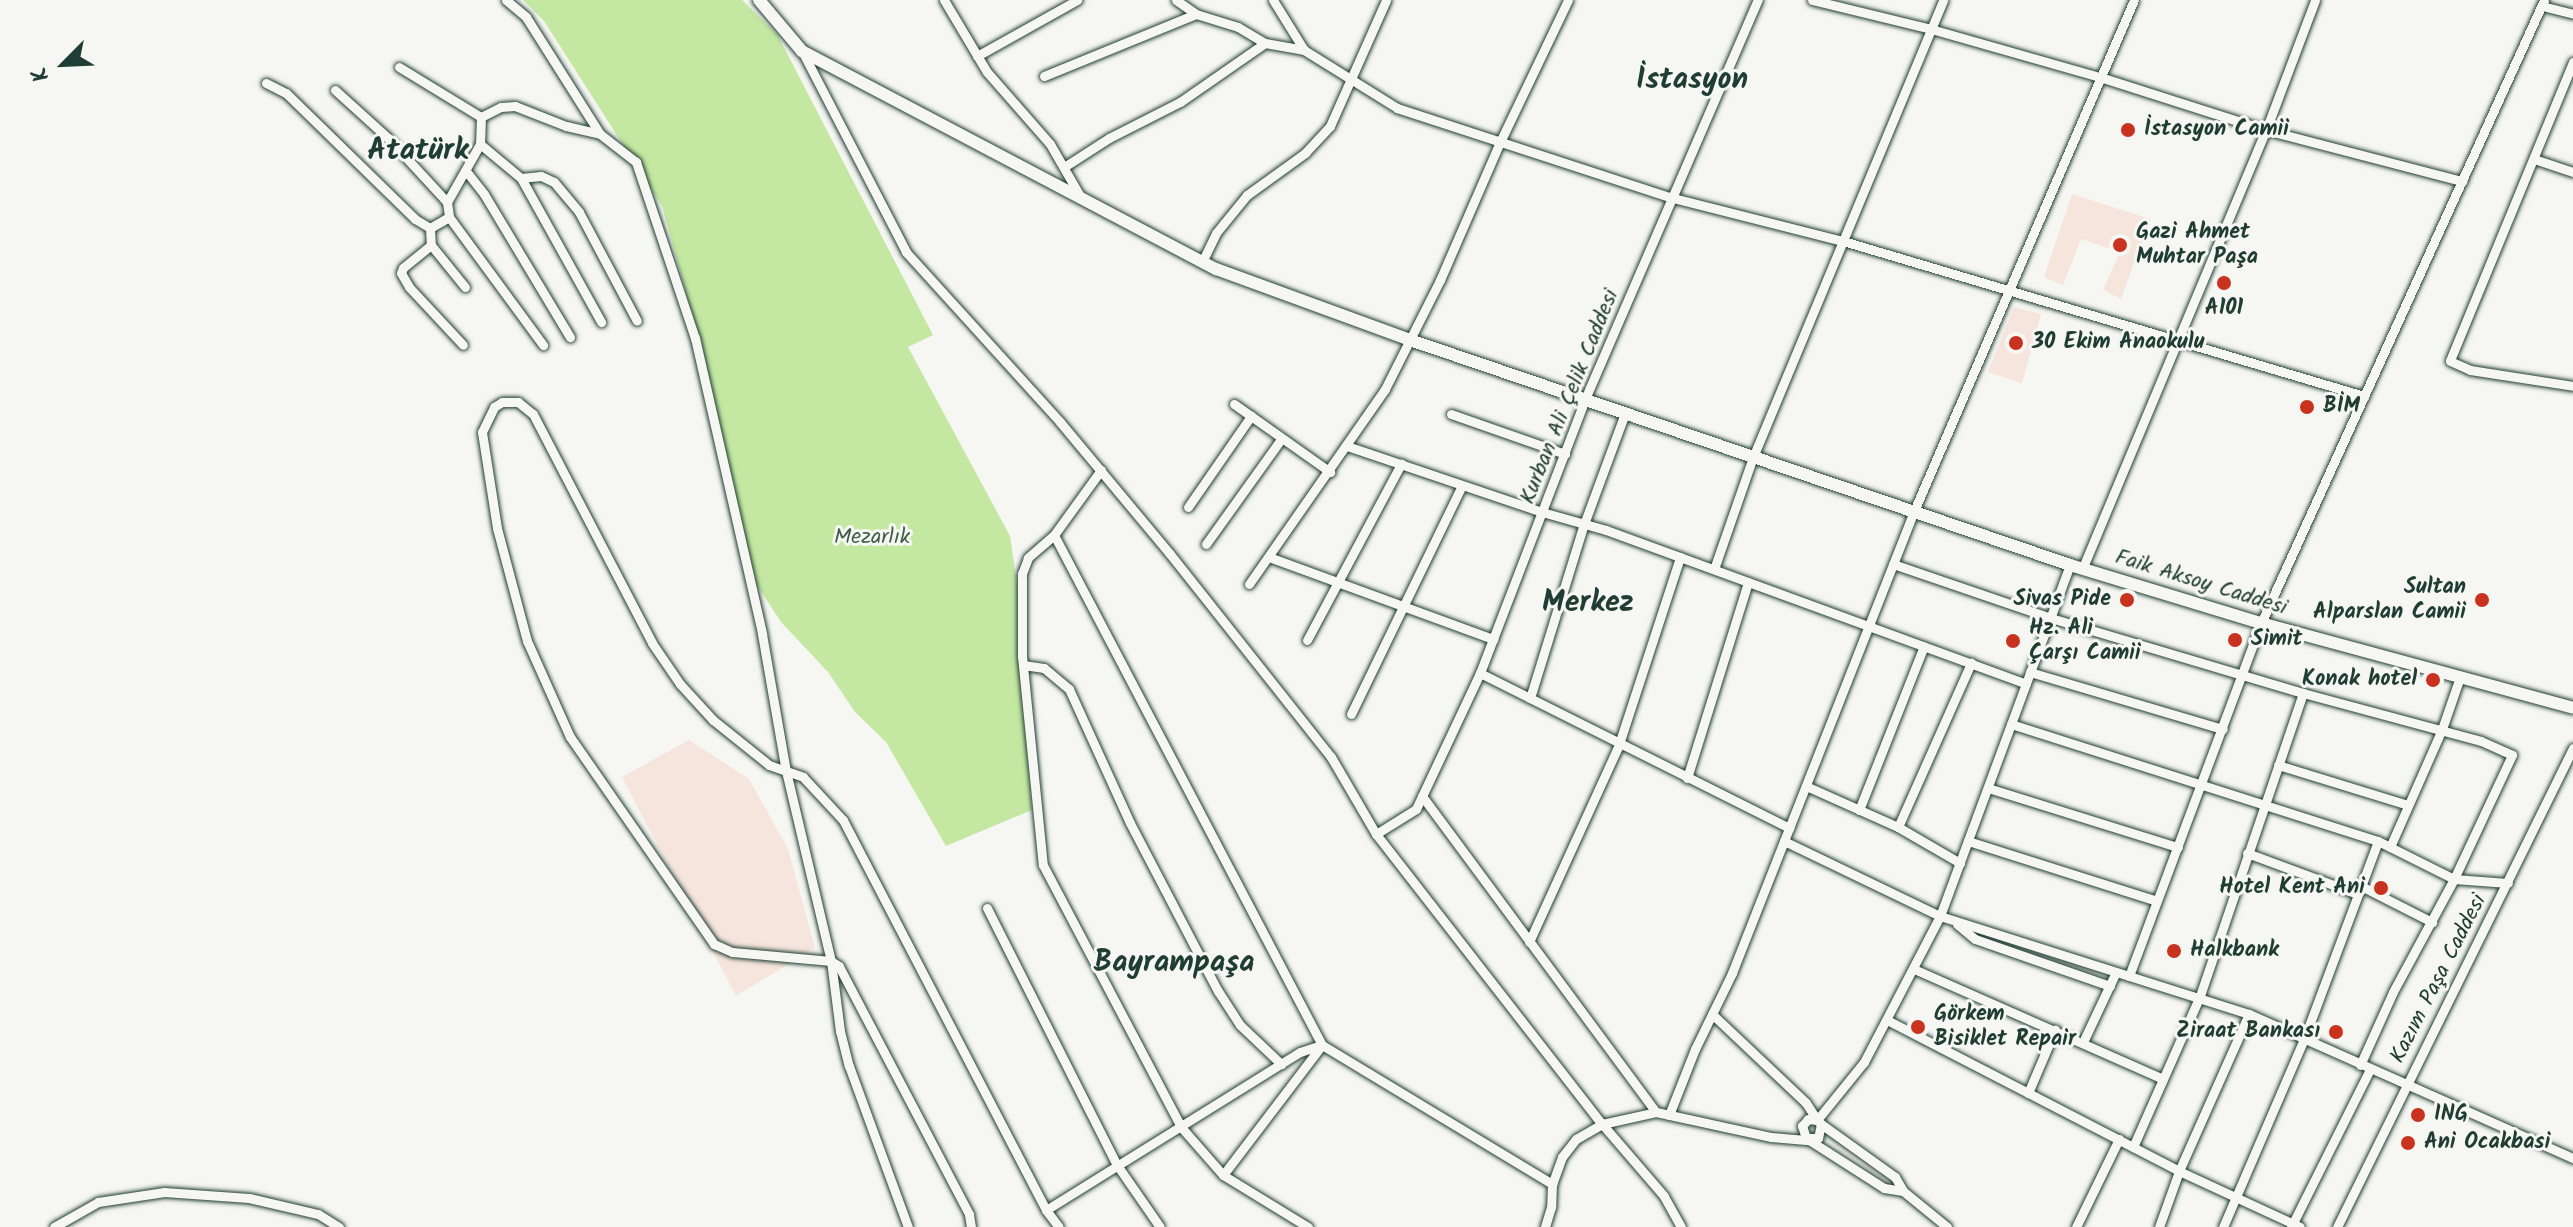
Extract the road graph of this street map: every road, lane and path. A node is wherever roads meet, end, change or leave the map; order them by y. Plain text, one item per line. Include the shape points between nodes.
1 (506, 0) edge
2 (759, 0) edge
3 (944, 0) edge
4 (1077, 0) edge
5 (1176, 0) edge
6 (1273, 0) edge
7 (1386, 0) edge
8 (1568, 0) edge
9 (1758, 0) edge
10 (1812, 0) edge
11 (1943, 0) edge
12 (2134, 0) edge
13 (2315, 0) edge
14 (2543, 3) edge
15 (1196, 14) junction
16 (2573, 14) edge
17 (1931, 29) junction
18 (1265, 43) junction
19 (1304, 50) junction
20 (802, 51) junction
21 (977, 56) junction
22 (2573, 62) edge
23 (399, 67) dead end
24 (1044, 76) dead end
25 (2103, 78) junction
26 (1351, 79) junction
27 (266, 83) dead end
28 (335, 90) dead end
29 (481, 117) junction
30 (2266, 130) junction
31 (600, 134) junction
32 (1501, 140) junction
33 (480, 144) junction
34 (2534, 159) junction
35 (1064, 167) junction
36 (466, 171) junction
37 (2573, 172) edge
38 (521, 178) junction
39 (2462, 181) junction
40 (1673, 198) junction
41 (1082, 199) junction
42 (447, 202) junction
43 (449, 217) junction
44 (430, 228) junction
45 (1843, 241) junction
46 (431, 245) junction
47 (1202, 262) junction
48 (465, 287) dead end
49 (2011, 289) junction
50 (637, 321) dead end
51 (601, 322) dead end
52 (570, 337) dead end
53 (1410, 340) junction
54 (2177, 342) junction
55 (463, 345) dead end
56 (543, 345) dead end
57 (2573, 386) edge
58 (2364, 396) junction
59 (1585, 399) junction
60 (1234, 404) dead end
61 (1625, 413) junction
62 (1451, 414) dead end
63 (1251, 416) junction
64 (1282, 438) junction
65 (1347, 446) junction
66 (1565, 454) junction
67 (1753, 457) junction
68 (1401, 464) junction
69 (1101, 470) junction
70 (1330, 472) junction
71 (1462, 485) junction
72 (1188, 507) dead end
73 (1914, 511) junction
74 (1542, 512) junction
75 (1584, 524) junction
76 (1054, 535) junction
77 (1206, 544) dead end
78 (1269, 557) junction
79 (1680, 557) junction
80 (1893, 564) junction
81 (2077, 566) junction
82 (1714, 569) junction
83 (1336, 582) junction
84 (1748, 582) junction
85 (1249, 584) dead end
86 (1404, 607) junction
87 (2051, 618) junction
88 (2261, 623) junction
89 (1868, 628) junction
90 (1493, 639) junction
91 (1307, 640) dead end
92 (1924, 646) junction
93 (1971, 663) junction
94 (1023, 665) junction
95 (2030, 672) junction
96 (1480, 673) junction
97 (2242, 675) junction
98 (2460, 677) junction
99 (2026, 684) junction
100 (2303, 693) junction
101 (1530, 698) junction
102 (2573, 708) edge
103 (1351, 714) dead end
104 (2011, 724) junction
105 (2223, 729) junction
106 (2442, 729) junction
107 (1619, 745) junction
108 (2573, 748) edge
109 (2278, 765) junction
110 (786, 771) junction
111 (1687, 778) junction
112 (2203, 783) junction
113 (1806, 786) junction
114 (1988, 788) junction
115 (1422, 796) junction
116 (2265, 802) junction
117 (2408, 805) junction
118 (1859, 810) junction
119 (1898, 827) junction
120 (1789, 828) junction
121 (1376, 834) junction
122 (1784, 841) junction
123 (1968, 841) junction
124 (2378, 841) junction
125 (2178, 847) junction
126 (2390, 847) junction
127 (2247, 853) junction
128 (1960, 863) junction
129 (2454, 879) junction
130 (2508, 883) junction
131 (2360, 890) junction
132 (2157, 901) junction
133 (987, 908) dead end
134 (1940, 916) junction
135 (1951, 919) junction
136 (2432, 922) junction
137 (1529, 942) junction
138 (831, 961) junction
139 (1914, 969) junction
140 (2116, 972) junction
141 (2129, 976) junction
142 (2110, 986) junction
143 (2199, 998) junction
144 (1712, 1014) junction
145 (2249, 1014) junction
146 (1887, 1020) junction
147 (2055, 1030) junction
148 (2304, 1039) junction
149 (2083, 1042) junction
150 (1322, 1045) junction
151 (1281, 1064) junction
152 (2360, 1065) junction
153 (2370, 1069) junction
154 (2163, 1079) junction
155 (2406, 1082) junction
156 (2028, 1093) junction
157 (1656, 1112) junction
158 (1669, 1115) junction
159 (1819, 1122) junction
160 (1602, 1124) junction
161 (1181, 1127) junction
162 (2119, 1139) junction
163 (1809, 1140) junction
164 (2133, 1147) junction
165 (2573, 1158) edge
166 (1117, 1165) junction
167 (2179, 1171) junction
168 (1223, 1175) junction
169 (1552, 1184) junction
170 (1903, 1191) junction
171 (2236, 1197) junction
172 (1046, 1210) junction
173 (1943, 1224) edge
174 (2295, 1226) edge
175 (54, 1227) edge
176 (339, 1227) edge
177 (908, 1227) edge
178 (971, 1227) edge
179 (1059, 1227) edge
180 (1160, 1227) edge
181 (1308, 1227) edge
182 (1545, 1227) edge
183 (1681, 1227) edge
184 (1929, 1227) edge
185 (2076, 1227) edge
186 (2159, 1227) edge
187 (2223, 1227) edge
188 (2337, 1227) edge

1 - 31 street via 526,17
2 - 20 main road
3 - 21 street
4 - 21 street
5 - 15 street
6 - 19 street
7 - 26 street
8 - 32 street
9 - 40 street, Kurban Ali Çelik Caddesi
10 - 17 street
11 - 17 street
12 - 25 street
13 - 30 street
14 - 16 street
14 - 39 street
15 - 18 street via 1238,27
15 - 24 street
17 - 25 street
17 - 45 street
18 - 19 street
18 - 35 street via 1180,102
19 - 26 street
20 - 41 main road, Faik Aksoy Caddesi
20 - 69 street via 906,252
21 - 35 street
22 - 34 street
23 - 29 street
25 - 30 street
25 - 49 street
26 - 32 street via 1397,108
26 - 47 street via 1325,134 1247,195 1216,233
27 - 44 street via 286,93
28 - 42 street
29 - 31 street via 515,106
29 - 33 street
30 - 39 street
30 - 54 street
31 - 110 street via 636,162 695,338 762,634
32 - 40 street
32 - 53 street
33 - 36 street
33 - 38 street
34 - 37 street
34 - 57 street via 2450,361 2470,370
35 - 41 street
36 - 42 street
36 - 52 street
38 - 50 street via 541,176 554,182 579,212
38 - 51 street
39 - 58 street
40 - 45 street
40 - 59 street, Kurban Ali Çelik Caddesi
41 - 47 main road, Faik Aksoy Caddesi
42 - 43 street
43 - 44 street
43 - 56 street
44 - 46 street
45 - 49 street
45 - 67 street
46 - 48 street
46 - 55 street via 401,273
47 - 53 main road, Faik Aksoy Caddesi
49 - 54 street
49 - 73 street
53 - 59 main road, Faik Aksoy Caddesi
53 - 65 street
54 - 58 street
54 - 81 street
58 - 88 street
59 - 61 main road, Faik Aksoy Caddesi
59 - 66 street, Kurban Ali Çelik Caddesi
60 - 63 street
61 - 67 main road, Faik Aksoy Caddesi
61 - 75 street
62 - 66 street
63 - 64 street
63 - 72 street
64 - 70 street
64 - 77 street
65 - 68 street
65 - 70 street
66 - 74 street, Kurban Ali Çelik Caddesi
67 - 73 main road, Faik Aksoy Caddesi
67 - 82 street
68 - 71 street
68 - 83 street
69 - 76 street
69 - 121 street via 1331,757
70 - 78 street
71 - 74 street
71 - 86 street
73 - 80 street
73 - 81 main road, Faik Aksoy Caddesi
74 - 75 street
74 - 90 street, Kurban Ali Çelik Caddesi
75 - 79 street
75 - 101 street
76 - 94 street via 1024,565
76 - 150 street
78 - 83 street
78 - 85 street
79 - 82 street
79 - 107 street
80 - 87 street
80 - 89 street
81 - 87 street
81 - 88 main road, Faik Aksoy Caddesi
82 - 84 street
83 - 86 street
83 - 91 street
84 - 89 street
84 - 111 street
86 - 90 street
86 - 103 street
87 - 95 street
87 - 97 street
88 - 97 street
88 - 98 main road, Faik Aksoy Caddesi
89 - 92 street
89 - 113 street
90 - 96 street, Kurban Ali Çelik Caddesi
92 - 93 street
92 - 118 street
93 - 99 street
93 - 119 street
94 - 151 street via 1044,668 1069,689 1130,823 1218,991 1240,1025
94 - 161 street via 1043,865
95 - 99 street
95 - 105 street
96 - 101 street
96 - 115 street, Kurban Ali Çelik Caddesi
97 - 100 street
97 - 105 street
98 - 102 main road, Faik Aksoy Caddesi
98 - 106 street
99 - 104 street
100 - 106 street
100 - 109 street
101 - 107 street
104 - 112 street
104 - 114 street
105 - 112 street
106 - 117 street
106 - 129 street via 2512,755
107 - 111 street
107 - 137 street
108 - 130 street, Kazım Paşa Caddesi
109 - 116 street
109 - 117 street
110 - 138 street
110 - 138 street via 769,765 713,720 680,684 652,643 533,414 518,402 494,407 482,432 497,528 523,630 570,737 714,944 732,952
110 - 172 street via 803,777 852,834
111 - 120 street
112 - 116 street
112 - 125 street
113 - 118 street
113 - 120 street
114 - 123 street
114 - 125 street
115 - 121 street, Kurban Ali Çelik Caddesi via 1416,809
115 - 137 street
116 - 124 street
116 - 127 street
117 - 126 street
118 - 119 street
119 - 128 street
120 - 122 street
121 - 160 street
122 - 134 street
122 - 144 street
123 - 128 street
123 - 132 street
124 - 126 street
124 - 131 street
125 - 132 street
126 - 129 street
127 - 131 street
127 - 143 street
128 - 134 street
129 - 130 street
129 - 136 street
130 - 155 street, Kazım Paşa Caddesi
131 - 136 street
131 - 148 street
132 - 141 street
133 - 166 street
134 - 135 street
134 - 139 street
135 - 140 street
135 - 142 street via 1975,939
136 - 152 street
137 - 157 street
138 - 177 street via 849,1066
138 - 178 street via 844,973 969,1214
139 - 146 street
139 - 147 street
140 - 141 street
140 - 142 street
141 - 143 street
142 - 149 street
143 - 145 street
143 - 154 street
144 - 158 street
144 - 159 street via 1806,1103
145 - 148 street
145 - 167 street
146 - 156 street
146 - 159 street via 1864,1062
147 - 149 street
147 - 156 street
148 - 152 street
148 - 171 street
149 - 154 street
150 - 151 street
150 - 168 street
150 - 169 street
151 - 161 street
152 - 153 street
153 - 155 street
153 - 174 street
154 - 164 street
155 - 165 street
155 - 188 street, Kazım Paşa Caddesi
156 - 162 street
157 - 158 street
157 - 160 street
158 - 163 street
159 - 163 street via 1821,1134
159 - 163 street via 1808,1119 1802,1126
159 - 170 street via 1895,1177
160 - 169 street via 1568,1147
160 - 183 street via 1664,1196
161 - 166 street
161 - 168 street
162 - 164 street
162 - 185 street
163 - 170 street via 1884,1188
164 - 167 street
166 - 172 street
166 - 180 street
167 - 171 street
167 - 186 street
168 - 181 street
169 - 182 street
170 - 173 street
171 - 174 street
171 - 187 street
172 - 179 street
173 - 184 street
175 - 176 street via 98,1202 164,1192 249,1198 318,1214

